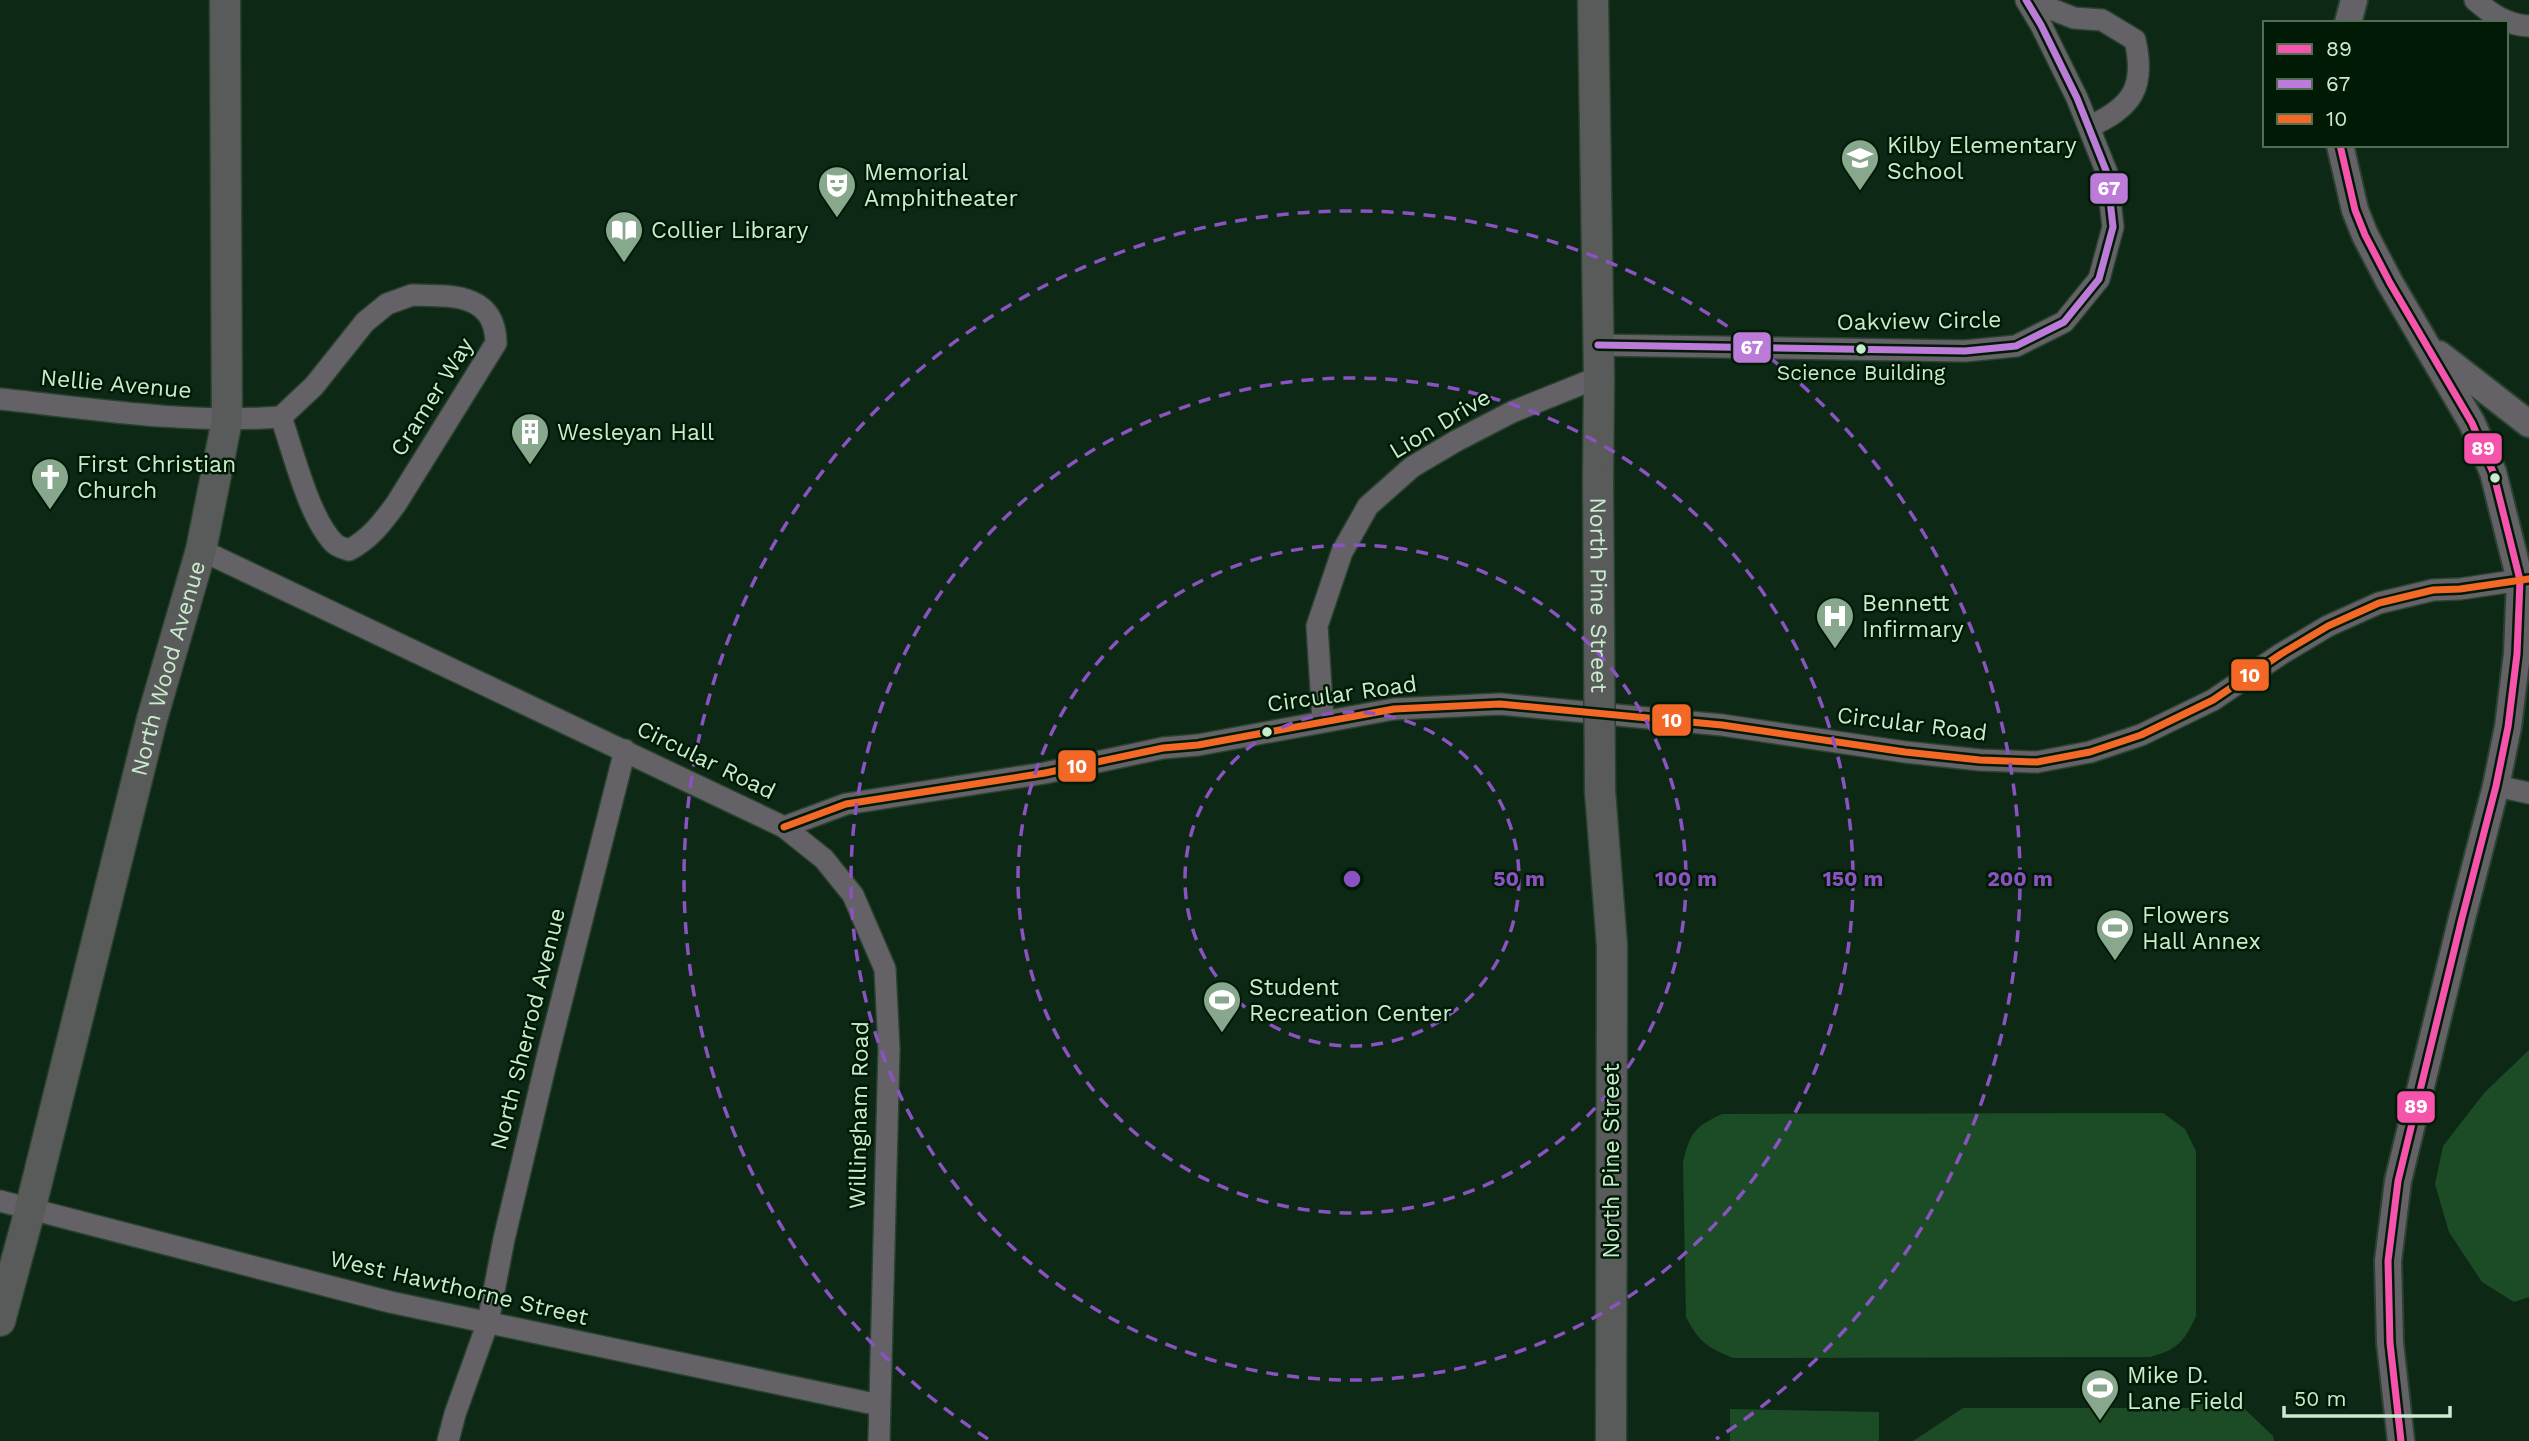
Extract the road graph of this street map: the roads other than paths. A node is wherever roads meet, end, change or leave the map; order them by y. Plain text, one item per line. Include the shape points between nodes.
1 (225, 0) edge
2 (1592, 0) edge
3 (2027, 0) edge
4 (2354, 0) edge
5 (2475, 0) edge
6 (2349, 21) edge
7 (2506, 21) edge
8 (2508, 22) edge
9 (2529, 26) edge
10 (2089, 127) junction
11 (2340, 147) edge
12 (1598, 345) junction
13 (2429, 346) junction
14 (1599, 377) junction
15 (0, 399) edge
16 (281, 416) junction
17 (227, 420) junction
18 (2529, 424) edge
19 (201, 550) junction
20 (2524, 580) edge
21 (2529, 709) edge
22 (1323, 720) junction
23 (2508, 727) junction
24 (625, 750) junction
25 (2497, 786) junction
26 (2529, 793) edge
27 (784, 827) junction
28 (0, 1201) edge
29 (30, 1210) junction
30 (0, 1321) edge
31 (488, 1322) junction
32 (879, 1405) junction
33 (448, 1441) edge
34 (878, 1441) edge
35 (1611, 1441) edge
36 (2401, 1441) edge

1 - 17 main road, North Wood Avenue
2 - 12 main road, North Pine Street
3 - 10 street, Oakview Circle
3 - 10 street, Oakview Circle via 2074,18 2102,20 2135,40 2141,65 2133,96 2110,117
4 - 6 street
5 - 7 street
8 - 9 street
10 - 12 street, Oakview Circle via 2107,173 2113,226 2099,279 2064,322 2016,346 1965,351
11 - 13 street via 2365,235
12 - 14 main road, North Pine Street
13 - 18 street
13 - 20 street via 2493,472
14 - 22 street, Lion Drive via 1511,412 1456,441 1412,467 1368,506 1342,552 1317,626
14 - 35 main road, North Pine Street, bridge via 1600,791 1612,946
15 - 17 street, Nellie Avenue
16 - 16 street, Cramer Way via 324,531 336,546 349,550 379,528 396,504 496,343 496,329 478,304 458,296 412,295 387,304 365,321 314,386
16 - 17 street
17 - 19 main road, North Wood Avenue
19 - 24 street, Circular Road
19 - 29 main road, North Wood Avenue via 152,719
20 - 22 street, Circular Road via 2432,590 2379,603 2328,626 2213,700 2141,735 2090,752 2037,762 1980,760 1722,725 1500,704 1394,709
20 - 23 street
21 - 23 street
22 - 27 street, Circular Road via 1045,773 846,804
23 - 25 street
24 - 27 street, Circular Road
24 - 31 street, North Sherrod Avenue via 545,1067
25 - 26 street
25 - 36 street via 2397,1194 2388,1261 2390,1343
27 - 32 street, Willingham Road via 824,859 853,895 885,969 890,1049
28 - 29 street, West Hawthorne Street
29 - 30 main road, North Wood Avenue
29 - 31 street, West Hawthorne Street
31 - 32 street, West Hawthorne Street
31 - 33 street, North Sherrod Avenue
32 - 34 street, Willingham Road

